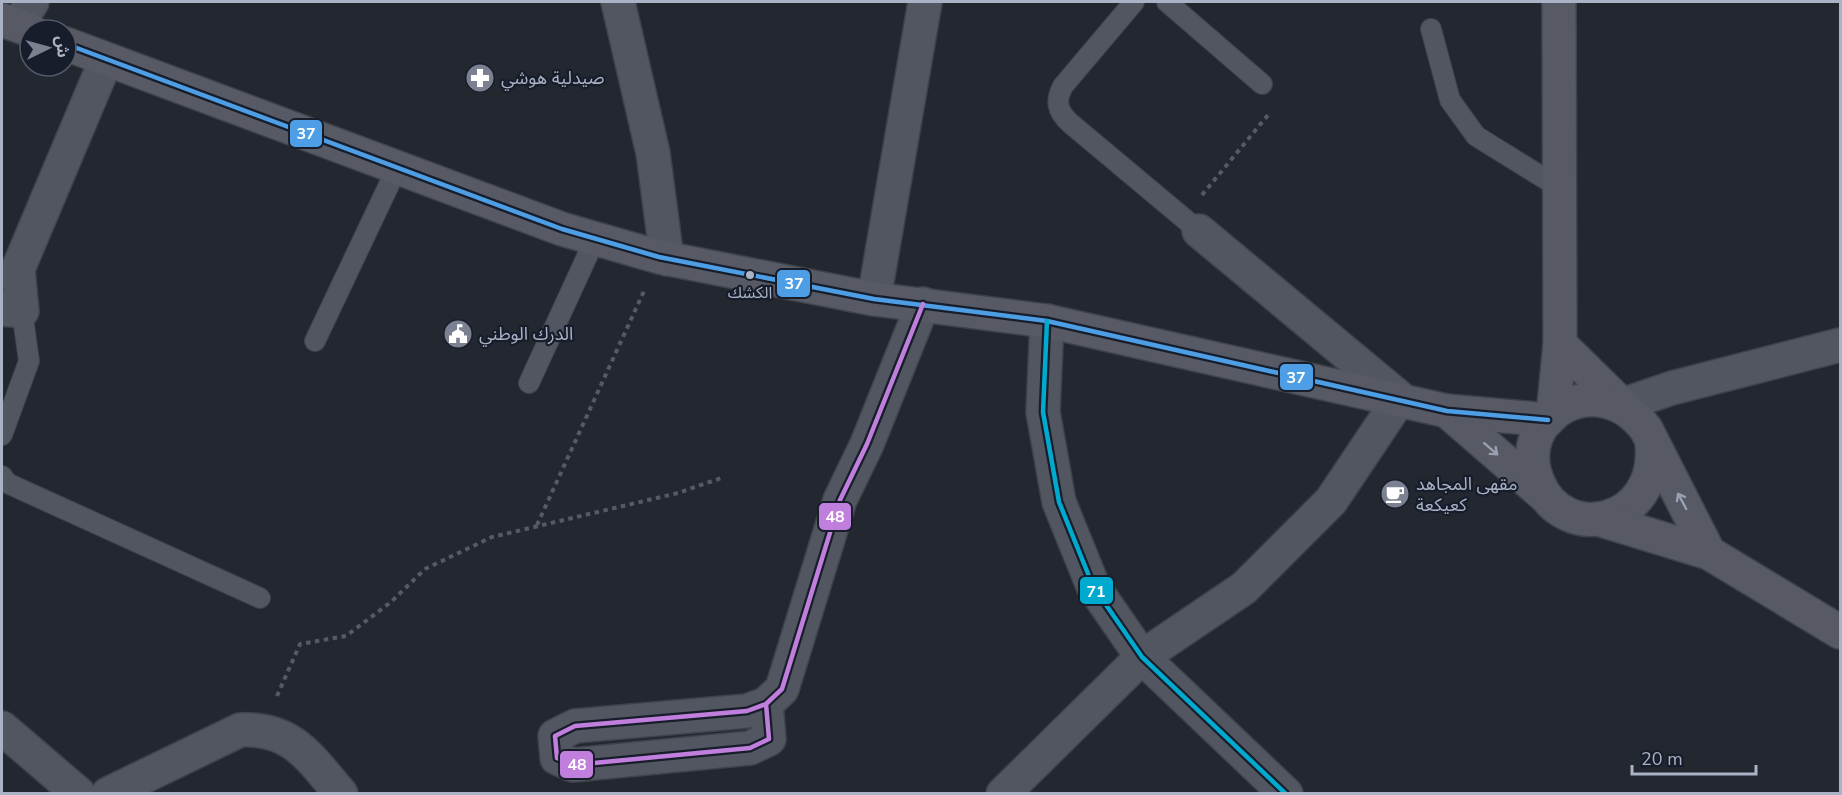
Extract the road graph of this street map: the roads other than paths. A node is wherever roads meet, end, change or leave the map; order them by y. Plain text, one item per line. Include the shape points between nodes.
1 (618, 2) edge
2 (925, 2) edge
3 (1134, 2) edge
4 (1167, 2) edge
5 (1559, 2) edge
6 (1431, 30) dead end
7 (78, 49) edge
8 (106, 60) junction
9 (1262, 84) dead end
10 (397, 168) junction
11 (1560, 188) junction
12 (1191, 224) joint
13 (595, 239) junction
14 (663, 258) junction
15 (874, 299) junction
16 (923, 304) junction
17 (12, 310) edge
18 (1047, 321) junction
19 (315, 341) dead end
20 (1560, 344) junction
21 (1840, 345) edge
22 (529, 383) dead end
23 (1672, 388) junction
24 (1400, 398) junction
25 (1622, 405) junction
26 (1448, 411) junction
27 (1550, 417) junction
28 (2, 435) edge
29 (1652, 445) junction
30 (2, 476) edge
31 (1552, 502) junction
32 (1598, 519) junction
33 (1709, 553) junction
34 (260, 598) dead end
35 (1840, 632) edge
36 (1142, 657) junction
37 (766, 704) junction
38 (2, 728) edge
39 (79, 794) edge
40 (108, 794) edge
41 (342, 794) edge
42 (1003, 794) edge
43 (1286, 794) edge

1 - 14 street via 653,153
2 - 15 street
3 - 12 lane via 1063,86 1058,106 1070,123
4 - 9 lane
5 - 11 main road
6 - 11 lane via 1450,100 1476,135
7 - 8 main road
8 - 10 main road
8 - 17 street via 18,269
10 - 13 main road
10 - 19 lane
11 - 20 main road
12 - 24 street
13 - 14 main road
13 - 22 lane
14 - 15 main road
15 - 16 main road
16 - 18 main road
16 - 37 street via 867,444 840,500 782,689
17 - 28 lane via 29,361
18 - 24 main road
18 - 36 street via 1043,411 1059,502 1093,586
20 - 25 main road
20 - 27 main road
21 - 23 street
23 - 25 street
23 - 29 street
24 - 26 main road
24 - 36 street via 1331,501 1252,580
25 - 27 main road via 1582,399 1563,406
25 - 29 main road via 1646,429
26 - 27 main road
26 -> 31 main road
27 - 31 main road via 1536,439 1533,462 1539,484
29 - 32 main road via 1651,475 1641,495 1625,510
33 -> 29 main road
30 - 34 lane via 7,483
31 - 32 main road via 1573,516
32 - 33 main road
33 - 35 main road
36 - 42 street
36 - 43 street
37 - 37 street via 747,711 575,726 555,736 557,758 573,765 750,748 770,739
38 - 39 street
40 - 41 street via 240,730 262,729 284,737 309,756

